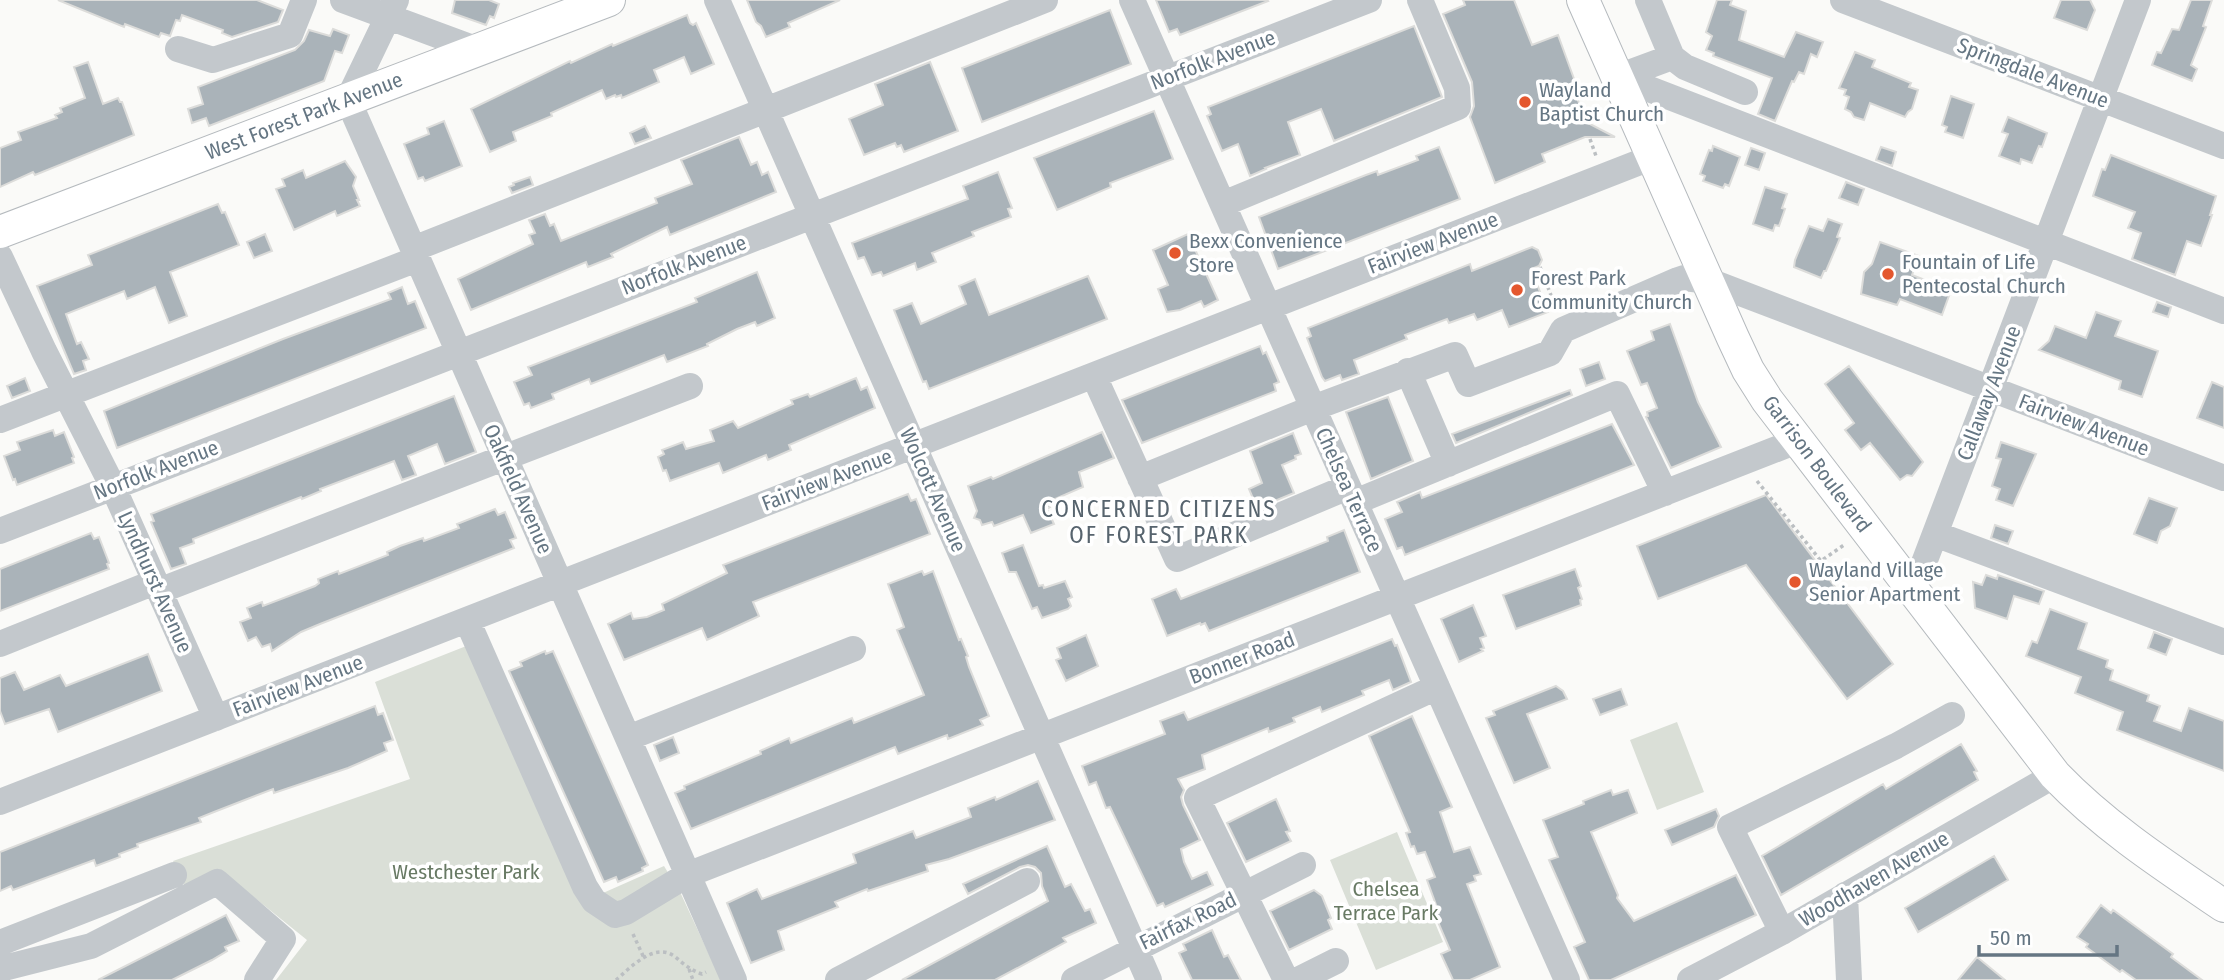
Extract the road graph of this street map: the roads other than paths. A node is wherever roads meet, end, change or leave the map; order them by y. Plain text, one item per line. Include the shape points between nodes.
1 (304, 0) edge
2 (343, 0) edge
3 (609, 0) edge
4 (717, 0) edge
5 (1045, 0) edge
6 (1132, 0) edge
7 (1369, 0) edge
8 (1419, 0) edge
9 (1583, 0) edge
10 (1648, 0) edge
11 (1843, 0) edge
12 (2138, 0) edge
13 (392, 9) edge
14 (554, 11) edge
15 (178, 48) dead end
16 (478, 50) junction
17 (1672, 57) junction
18 (1618, 77) junction
19 (1167, 78) junction
20 (1745, 92) dead end
21 (2101, 99) junction
22 (348, 100) junction
23 (765, 109) junction
24 (2224, 146) edge
25 (1653, 157) junction
26 (1223, 204) junction
27 (812, 216) junction
28 (0, 232) edge
29 (2046, 242) junction
30 (415, 254) junction
31 (0, 257) edge
32 (1709, 281) junction
33 (1269, 307) junction
34 (2224, 311) edge
35 (458, 353) junction
36 (1408, 371) junction
37 (1094, 376) junction
38 (690, 386) dead end
39 (1990, 389) junction
40 (66, 394) junction
41 (1313, 408) junction
42 (0, 420) edge
43 (1797, 441) junction
44 (914, 446) junction
45 (505, 458) junction
46 (1448, 464) junction
47 (1140, 478) junction
48 (2224, 478) edge
49 (113, 487) junction
50 (1665, 493) junction
51 (1351, 495) junction
52 (0, 531) edge
53 (1936, 534) junction
54 (560, 584) junction
55 (157, 587) junction
56 (1914, 589) junction
57 (1397, 598) junction
58 (467, 620) junction
59 (2224, 642) edge
60 (0, 644) edge
61 (853, 649) dead end
62 (1437, 687) junction
63 (1952, 715) dead end
64 (216, 718) junction
65 (1042, 736) junction
66 (628, 738) junction
67 (2055, 775) junction
68 (0, 802) edge
69 (1303, 865) dead end
70 (687, 874) junction
71 (174, 875) dead end
72 (1027, 881) dead end
73 (1244, 894) junction
74 (1845, 895) junction
75 (2224, 905) edge
76 (1782, 932) junction
77 (0, 943) edge
78 (1135, 948) junction
79 (1336, 961) dead end
80 (0, 969) edge
81 (257, 980) edge
82 (734, 980) edge
83 (838, 980) edge
84 (1074, 980) edge
85 (1149, 980) edge
86 (1286, 980) edge
87 (1298, 980) edge
88 (1567, 980) edge
89 (1690, 980) edge
90 (1849, 980) edge

1 - 15 street via 290,35 213,60
2 - 13 street
3 - 14 main road, West Forest Park Avenue
4 - 23 street, Wolcott Avenue
5 - 23 street
6 - 19 street, Chelsea Terrace
7 - 19 street, Norfolk Avenue
8 - 26 street via 1457,89 1458,107
9 - 18 main road, Garrison Boulevard
10 - 17 street
11 - 21 street, Springdale Avenue
12 - 21 street, Callaway Avenue
13 - 16 street
13 - 22 street
14 - 16 main road, West Forest Park Avenue
16 - 22 main road, West Forest Park Avenue
17 - 18 street
17 - 20 street
18 - 25 main road, Garrison Boulevard
18 - 29 street
19 - 26 street, Chelsea Terrace
19 - 27 street, Norfolk Avenue
21 - 24 street, Springdale Avenue
21 - 29 street, Callaway Avenue
22 - 28 main road, West Forest Park Avenue
22 - 30 street, Oakfield Avenue
23 - 27 street, Wolcott Avenue
23 - 30 street
25 - 32 main road, Garrison Boulevard
25 - 33 street, Fairview Avenue
26 - 33 street, Chelsea Terrace
27 - 35 street, Norfolk Avenue
27 - 44 street, Wolcott Avenue
29 - 34 street
29 - 39 street, Callaway Avenue
30 - 35 street, Oakfield Avenue
30 - 40 street
31 - 40 street, Lyndhurst Avenue
32 - 36 street via 1684,278 1563,330 1550,353 1468,384 1455,355
32 - 39 street, Fairview Avenue
32 - 43 main road, Garrison Boulevard via 1748,370
33 - 37 street, Fairview Avenue
33 - 41 street, Chelsea Terrace
35 - 45 street, Oakfield Avenue
35 - 49 street, Norfolk Avenue
36 - 41 street
36 - 46 street
37 - 44 street, Fairview Avenue
37 - 47 street
38 - 45 street
39 - 48 street, Fairview Avenue
39 - 53 street, Callaway Avenue
40 - 42 street
40 - 49 street, Lyndhurst Avenue
41 - 47 street
41 - 51 street, Chelsea Terrace
43 - 50 street, Bonner Road
43 - 56 main road, Garrison Boulevard
44 - 54 street, Fairview Avenue
44 - 65 street, Wolcott Avenue
45 - 54 street, Oakfield Avenue
45 - 55 street
46 - 50 street via 1617,394
46 - 51 street
47 - 51 street via 1177,559
49 - 52 street, Norfolk Avenue
49 - 55 street, Lyndhurst Avenue
50 - 57 street, Bonner Road
51 - 57 street, Chelsea Terrace
53 - 56 street, Callaway Avenue
53 - 59 street
54 - 58 street, Fairview Avenue
54 - 66 street, Oakfield Avenue
55 - 60 street
55 - 64 street, Lyndhurst Avenue
56 - 67 main road, Garrison Boulevard
57 - 62 street, Chelsea Terrace
57 - 65 street, Bonner Road
58 - 64 street, Fairview Avenue
58 - 70 street, Bonner Road via 594,901 615,915 626,912
61 - 66 street
62 - 73 street via 1197,798
62 - 88 street, Chelsea Terrace
63 - 76 street via 1730,827
64 - 68 street, Fairview Avenue
65 - 70 street, Bonner Road
65 - 78 street, Wolcott Avenue
66 - 70 street, Oakfield Avenue
67 - 74 street, Woodhaven Avenue
67 - 75 main road, Garrison Boulevard via 2105,822
69 - 73 street, Fairfax Road
70 - 82 street, Oakfield Avenue
71 - 77 street
72 - 83 street
73 - 78 street, Fairfax Road
73 - 86 street
74 - 76 street, Woodhaven Avenue
74 - 90 street
76 - 89 street, Woodhaven Avenue
78 - 84 street, Fairfax Road
78 - 85 street, Wolcott Avenue
79 - 87 street
80 - 81 street via 91,946 217,882 284,939

